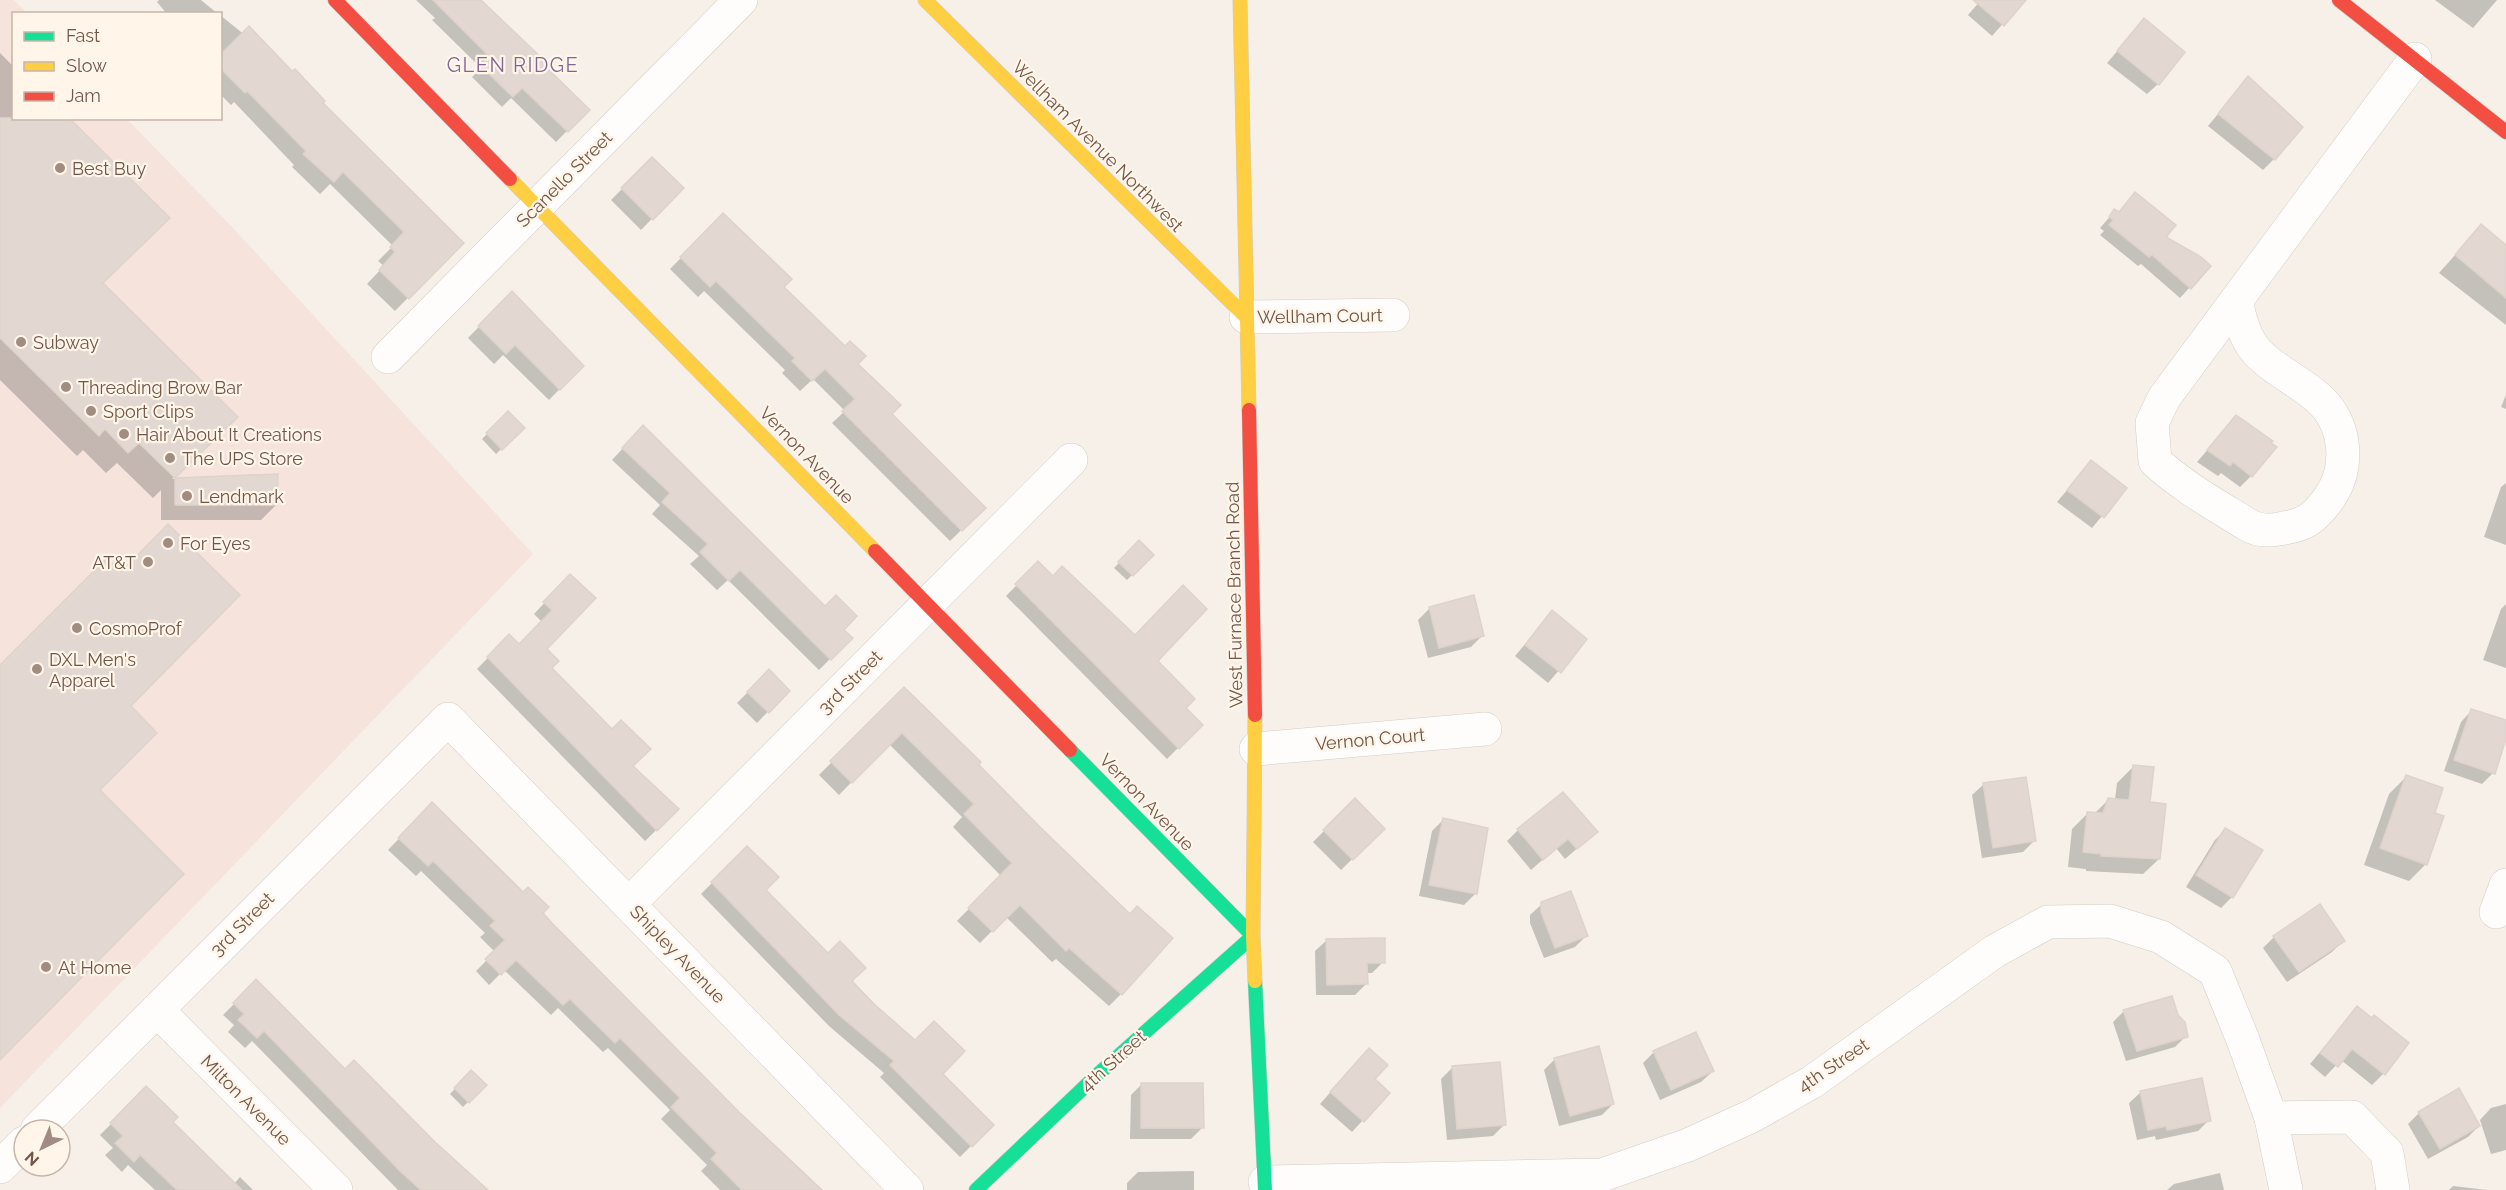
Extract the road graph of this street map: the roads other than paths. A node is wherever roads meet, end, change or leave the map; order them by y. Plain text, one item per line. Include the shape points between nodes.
1 (335, 0) edge
2 (741, 0) edge
3 (925, 0) edge
4 (1240, 0) edge
5 (2339, 0) edge
6 (2415, 59) junction
7 (2506, 132) edge
8 (537, 206) junction
9 (2237, 303) junction
10 (1394, 315) dead end
11 (1246, 317) junction
12 (388, 357) dead end
13 (1071, 460) dead end
14 (928, 604) junction
15 (448, 718) joint
16 (1485, 729) dead end
17 (1256, 748) junction
18 (629, 904) junction
19 (1253, 936) junction
20 (157, 1010) junction
21 (49, 1118) edge
22 (2271, 1118) junction
23 (12, 1155) edge
24 (0, 1167) edge
25 (1604, 1182) edge
26 (1265, 1186) edge
27 (336, 1190) edge
28 (907, 1190) edge
29 (976, 1190) edge
30 (2286, 1190) edge
31 (2393, 1190) edge

1 - 8 street, Vernon Avenue
2 - 8 street, Scanello Street
3 - 11 street, Wellham Avenue Northwest
4 - 11 street, West Furnace Branch Road
5 - 6 street
6 - 7 street
6 - 9 street
8 - 12 street, Scanello Street
8 - 14 street, Vernon Avenue
9 - 9 street via 2164,398 2152,423 2151,442 2155,461 2176,481 2255,529 2272,531 2300,524 2325,506 2337,484 2344,457 2339,432 2326,406 2258,353 2247,338
10 - 11 street, Wellham Court
11 - 17 street, West Furnace Branch Road
13 - 14 street, 3rd Street
14 - 18 street, 3rd Street
14 - 19 street, Vernon Avenue
15 - 18 street, Shipley Avenue
15 - 20 street, 3rd Street
16 - 17 street, Vernon Court
17 - 19 street, West Furnace Branch Road
18 - 28 street, Shipley Avenue
19 - 26 street, West Furnace Branch Road
19 - 29 street, 4th Street
20 - 21 street, 3rd Street
20 - 27 street, Milton Avenue
22 - 25 street, 4th Street via 2214,971 2161,937 2110,921 2048,922 1995,951 1812,1082 1752,1116
22 - 30 street, 4th Street
22 - 31 street via 2352,1117 2387,1153
23 - 24 street
25 - 26 street, 4th Street

